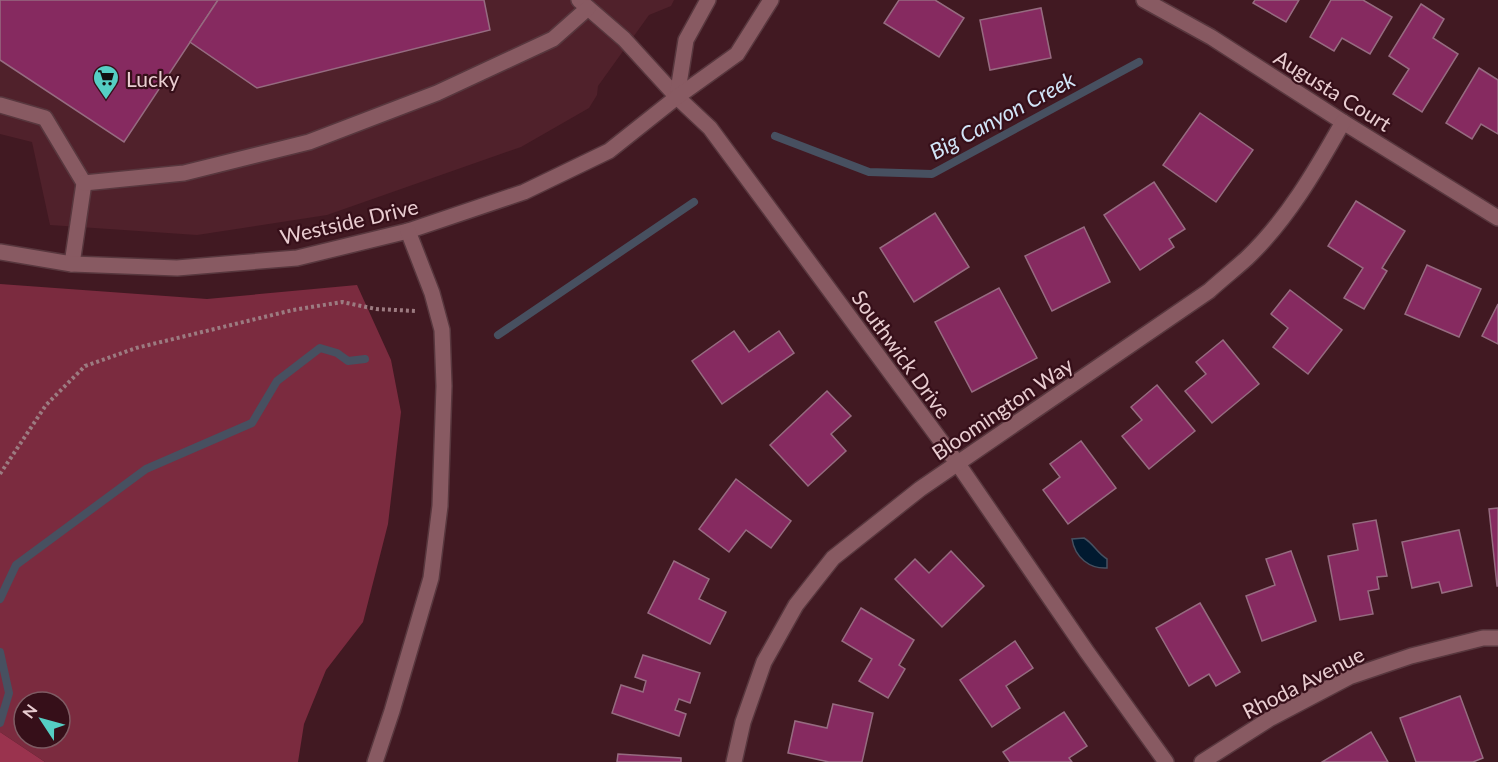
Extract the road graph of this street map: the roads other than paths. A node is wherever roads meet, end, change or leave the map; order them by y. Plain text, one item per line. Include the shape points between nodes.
1 (708, 0) edge
2 (771, 0) edge
3 (1144, 0) edge
4 (584, 4) edge
5 (677, 97) junction
6 (0, 105) edge
7 (1343, 122) junction
8 (84, 183) junction
9 (1498, 218) edge
10 (408, 231) junction
11 (0, 252) edge
12 (72, 264) junction
13 (958, 464) junction
14 (1498, 638) edge
15 (375, 762) edge
16 (734, 762) edge
17 (1166, 762) edge
18 (1202, 762) edge

1 - 5 street via 686,40
2 - 5 street, Westside Drive via 738,54
3 - 7 street, Augusta Court via 1211,37
4 - 5 street, Southwick Drive via 624,39
4 - 8 street via 553,39 437,93 309,142 184,173
5 - 10 street, Westside Drive via 609,151 524,192
5 - 13 street, Southwick Drive via 710,128
6 - 8 street via 45,118
7 - 9 street, Augusta Court
7 - 13 street, Bloomington Way via 1280,222 1248,257 1209,291
8 - 12 street
10 - 12 street, Westside Drive via 297,258 177,268
10 - 15 street via 442,330 440,506 431,578
11 - 12 street, Westside Drive
13 - 16 street, Bloomington Way via 833,558 796,604 764,662
13 - 17 street, Southwick Drive
14 - 18 street, Rhoda Avenue via 1483,638 1411,656 1349,677 1271,718

